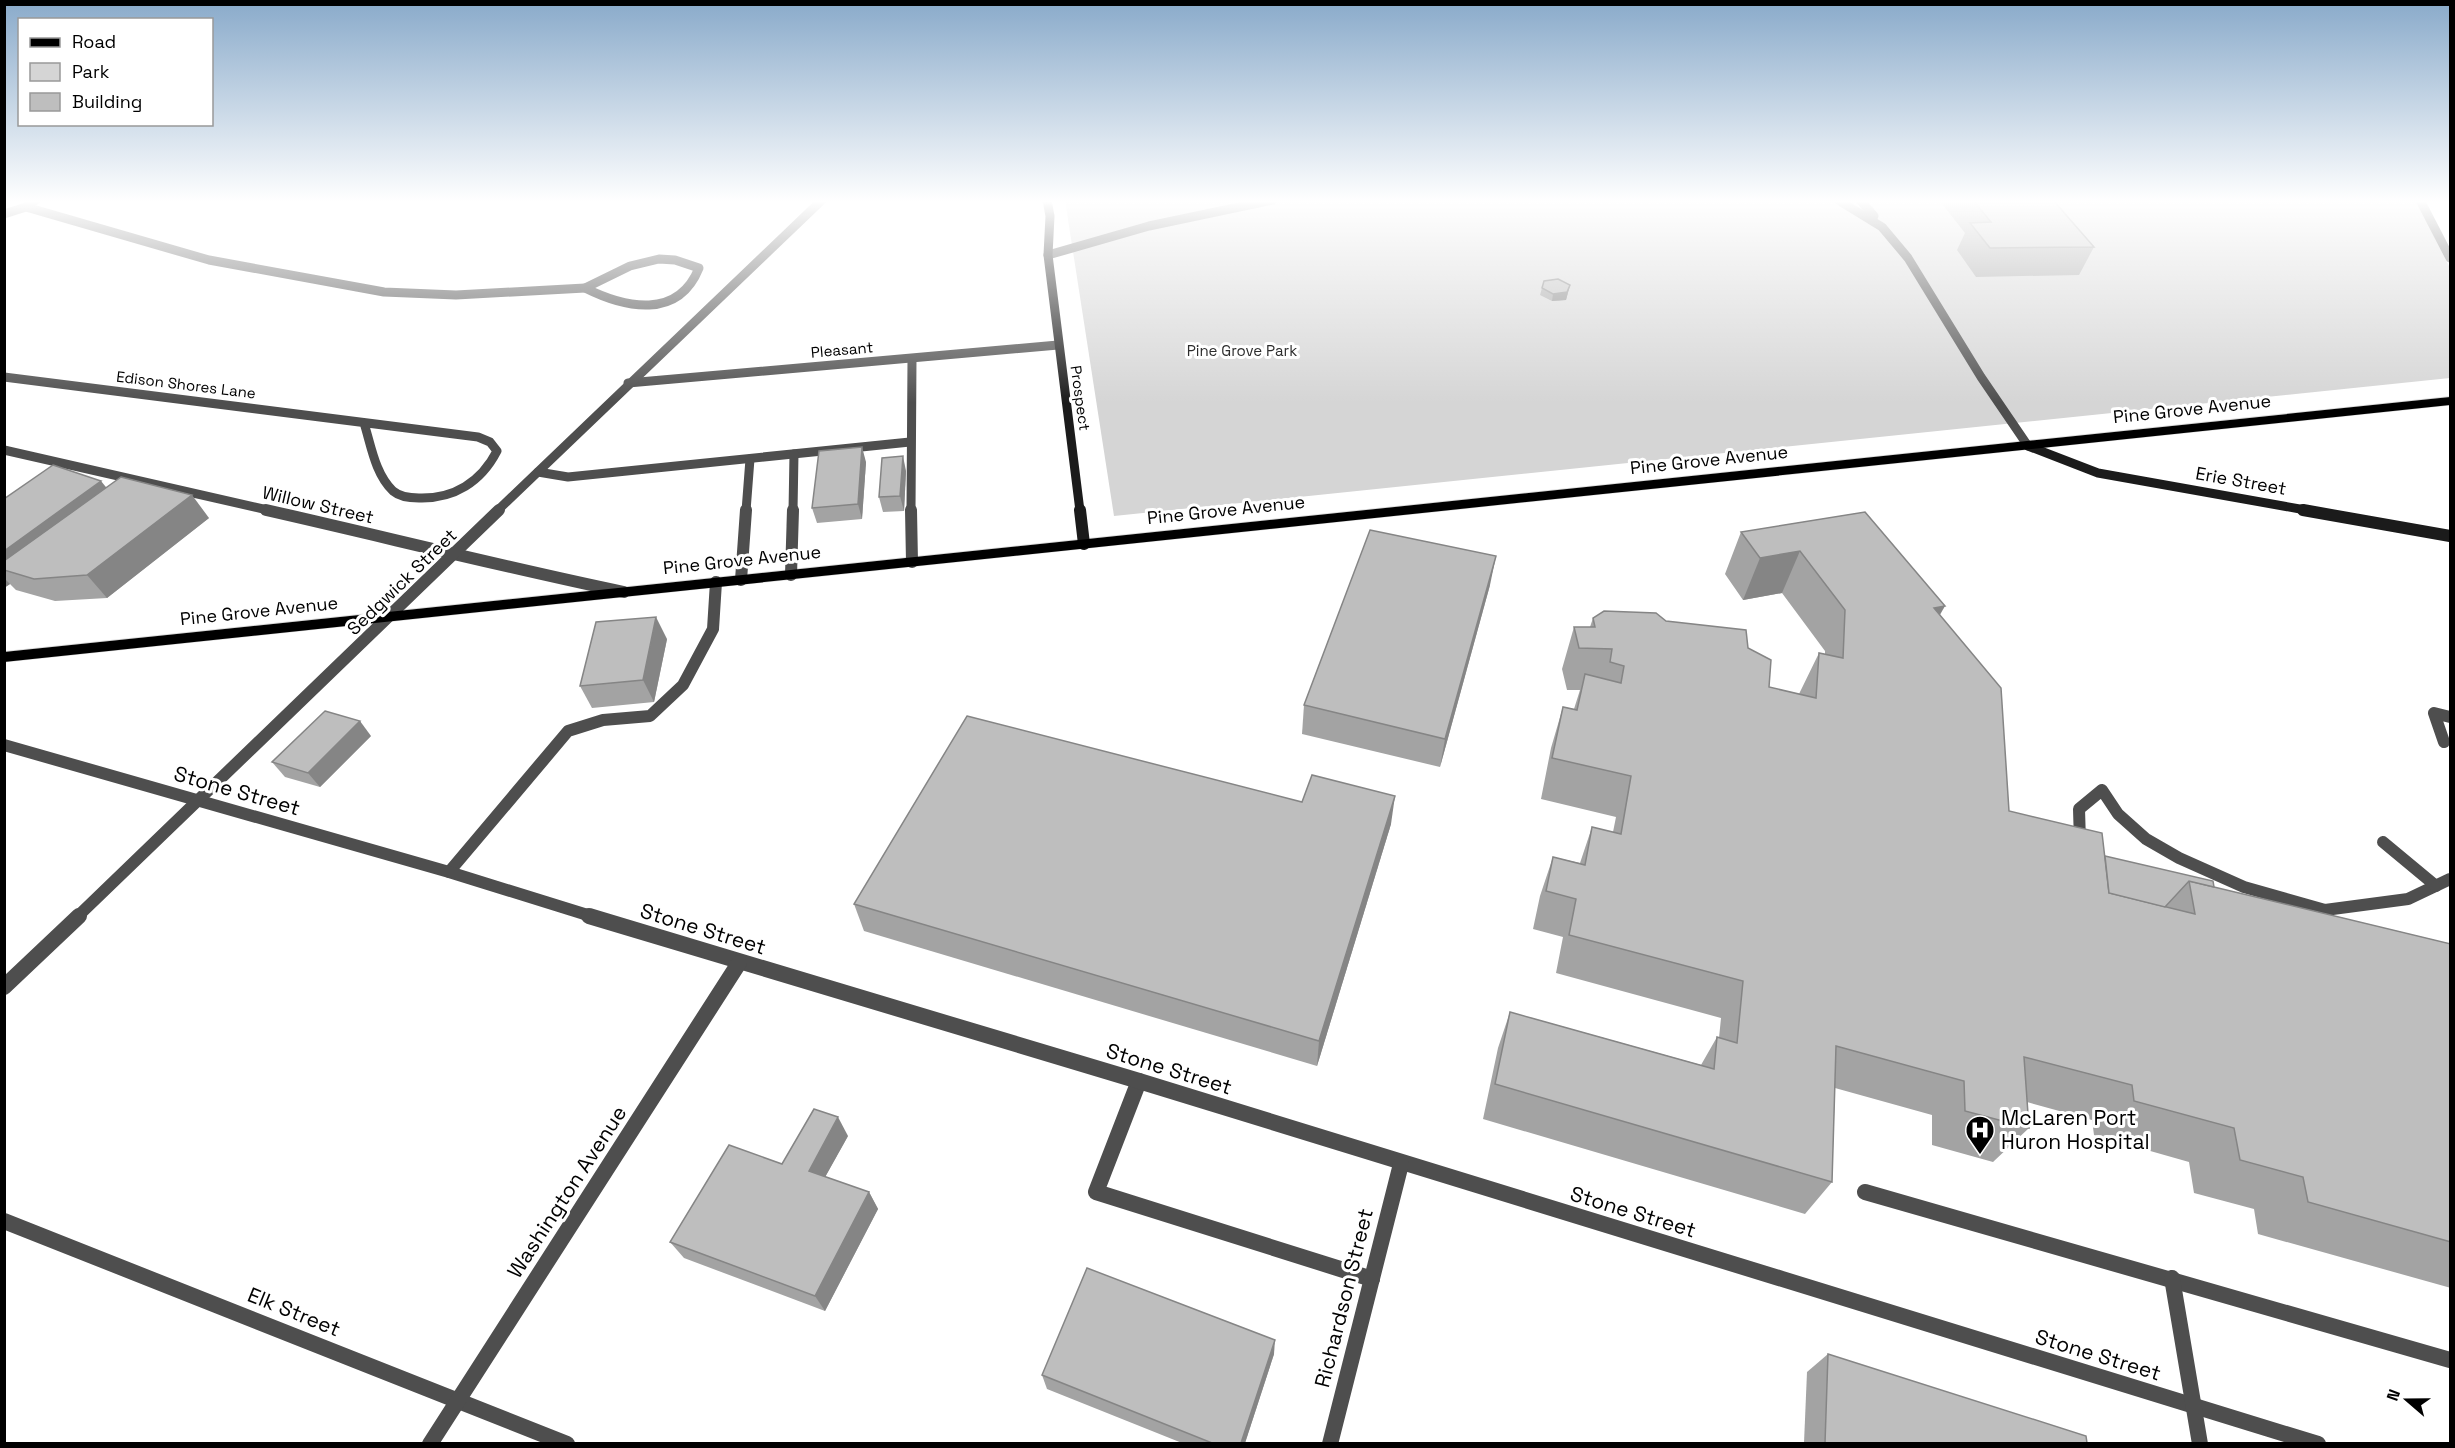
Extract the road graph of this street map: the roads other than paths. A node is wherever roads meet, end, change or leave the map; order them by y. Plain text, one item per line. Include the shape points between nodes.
1 (250, 268) edge
2 (629, 268) edge
3 (698, 268) edge
4 (750, 268) edge
5 (1049, 268) edge
6 (1914, 268) edge
7 (585, 288) junction
8 (1058, 345) junction
9 (912, 359) junction
10 (4, 377) edge
11 (628, 383) junction
12 (2451, 401) edge
13 (364, 423) junction
14 (910, 442) junction
15 (2028, 446) junction
16 (4, 450) edge
17 (794, 454) junction
18 (750, 459) junction
19 (538, 472) junction
20 (2451, 536) edge
21 (1084, 544) junction
22 (451, 552) junction
23 (912, 562) junction
24 (791, 574) junction
25 (741, 580) junction
26 (717, 582) junction
27 (624, 591) junction
28 (388, 617) junction
29 (4, 657) edge
30 (2451, 717) edge
31 (2444, 742) dead end
32 (4, 745) edge
33 (198, 802) junction
34 (2080, 842) edge
35 (2383, 842) dead end
36 (449, 872) junction
37 (2451, 879) edge
38 (2436, 886) junction
39 (2244, 887) junction
40 (2221, 892) edge
41 (739, 963) junction
42 (4, 987) edge
43 (1139, 1081) junction
44 (1401, 1164) junction
45 (1865, 1192) dead end
46 (4, 1221) edge
47 (2172, 1278) junction
48 (1372, 1279) junction
49 (2451, 1360) edge
50 (458, 1400) junction
51 (2195, 1407) junction
52 (430, 1443) edge
53 (567, 1443) edge
54 (1330, 1443) edge
55 (2200, 1443) edge
56 (2318, 1443) edge

1 - 7 street via 384,292 456,295
2 - 7 street
3 - 7 street via 696,281 684,292 647,306 614,302
4 - 11 street, Sedgwick Street
5 - 8 street, Prospect
6 - 15 street
8 - 9 street, Pleasant
8 - 21 street, Prospect
9 - 11 street, Pleasant
9 - 14 street
10 - 13 street, Edison Shores Lane
11 - 19 street, Sedgwick Street
12 - 15 main road, Pine Grove Avenue
13 - 13 street, Edison Shores Lane via 384,480 394,493 409,498 450,495 466,487 492,464 496,451 490,442 478,437
14 - 17 street
14 - 23 street
15 - 20 street, Erie Street via 2098,473
15 - 21 main road, Pine Grove Avenue
16 - 22 street, Willow Street
17 - 18 street
17 - 24 street
18 - 19 street via 568,477
18 - 25 street
19 - 22 street, Sedgwick Street
21 - 23 main road, Pine Grove Avenue
22 - 27 street, Willow Street via 512,569
22 - 28 street, Sedgwick Street
23 - 24 main road, Pine Grove Avenue
24 - 25 main road, Pine Grove Avenue
25 - 26 main road, Pine Grove Avenue
26 - 27 main road, Pine Grove Avenue
26 - 36 street via 713,630 683,685 650,716 603,720 568,731
27 - 28 main road, Pine Grove Avenue
28 - 29 main road, Pine Grove Avenue
28 - 33 street, Sedgwick Street
30 - 31 street via 2434,713
32 - 33 street, Stone Street
33 - 36 street, Stone Street
33 - 42 street, Sedgwick Street
34 - 39 street via 2079,809 2102,790 2118,814 2146,839
35 - 38 street
36 - 41 street, Stone Street
37 - 38 street
38 - 39 street via 2408,899 2325,910
39 - 40 street
41 - 43 street, Stone Street
41 - 50 street, Washington Avenue
43 - 44 street, Stone Street
43 - 48 street via 1096,1192
44 - 48 street, Richardson Street
44 - 51 street, Stone Street
45 - 47 street
46 - 50 street, Elk Street
47 - 49 street
47 - 51 street
48 - 54 street, Richardson Street
50 - 52 street, Washington Avenue
50 - 53 street, Elk Street
51 - 55 street
51 - 56 street, Stone Street

